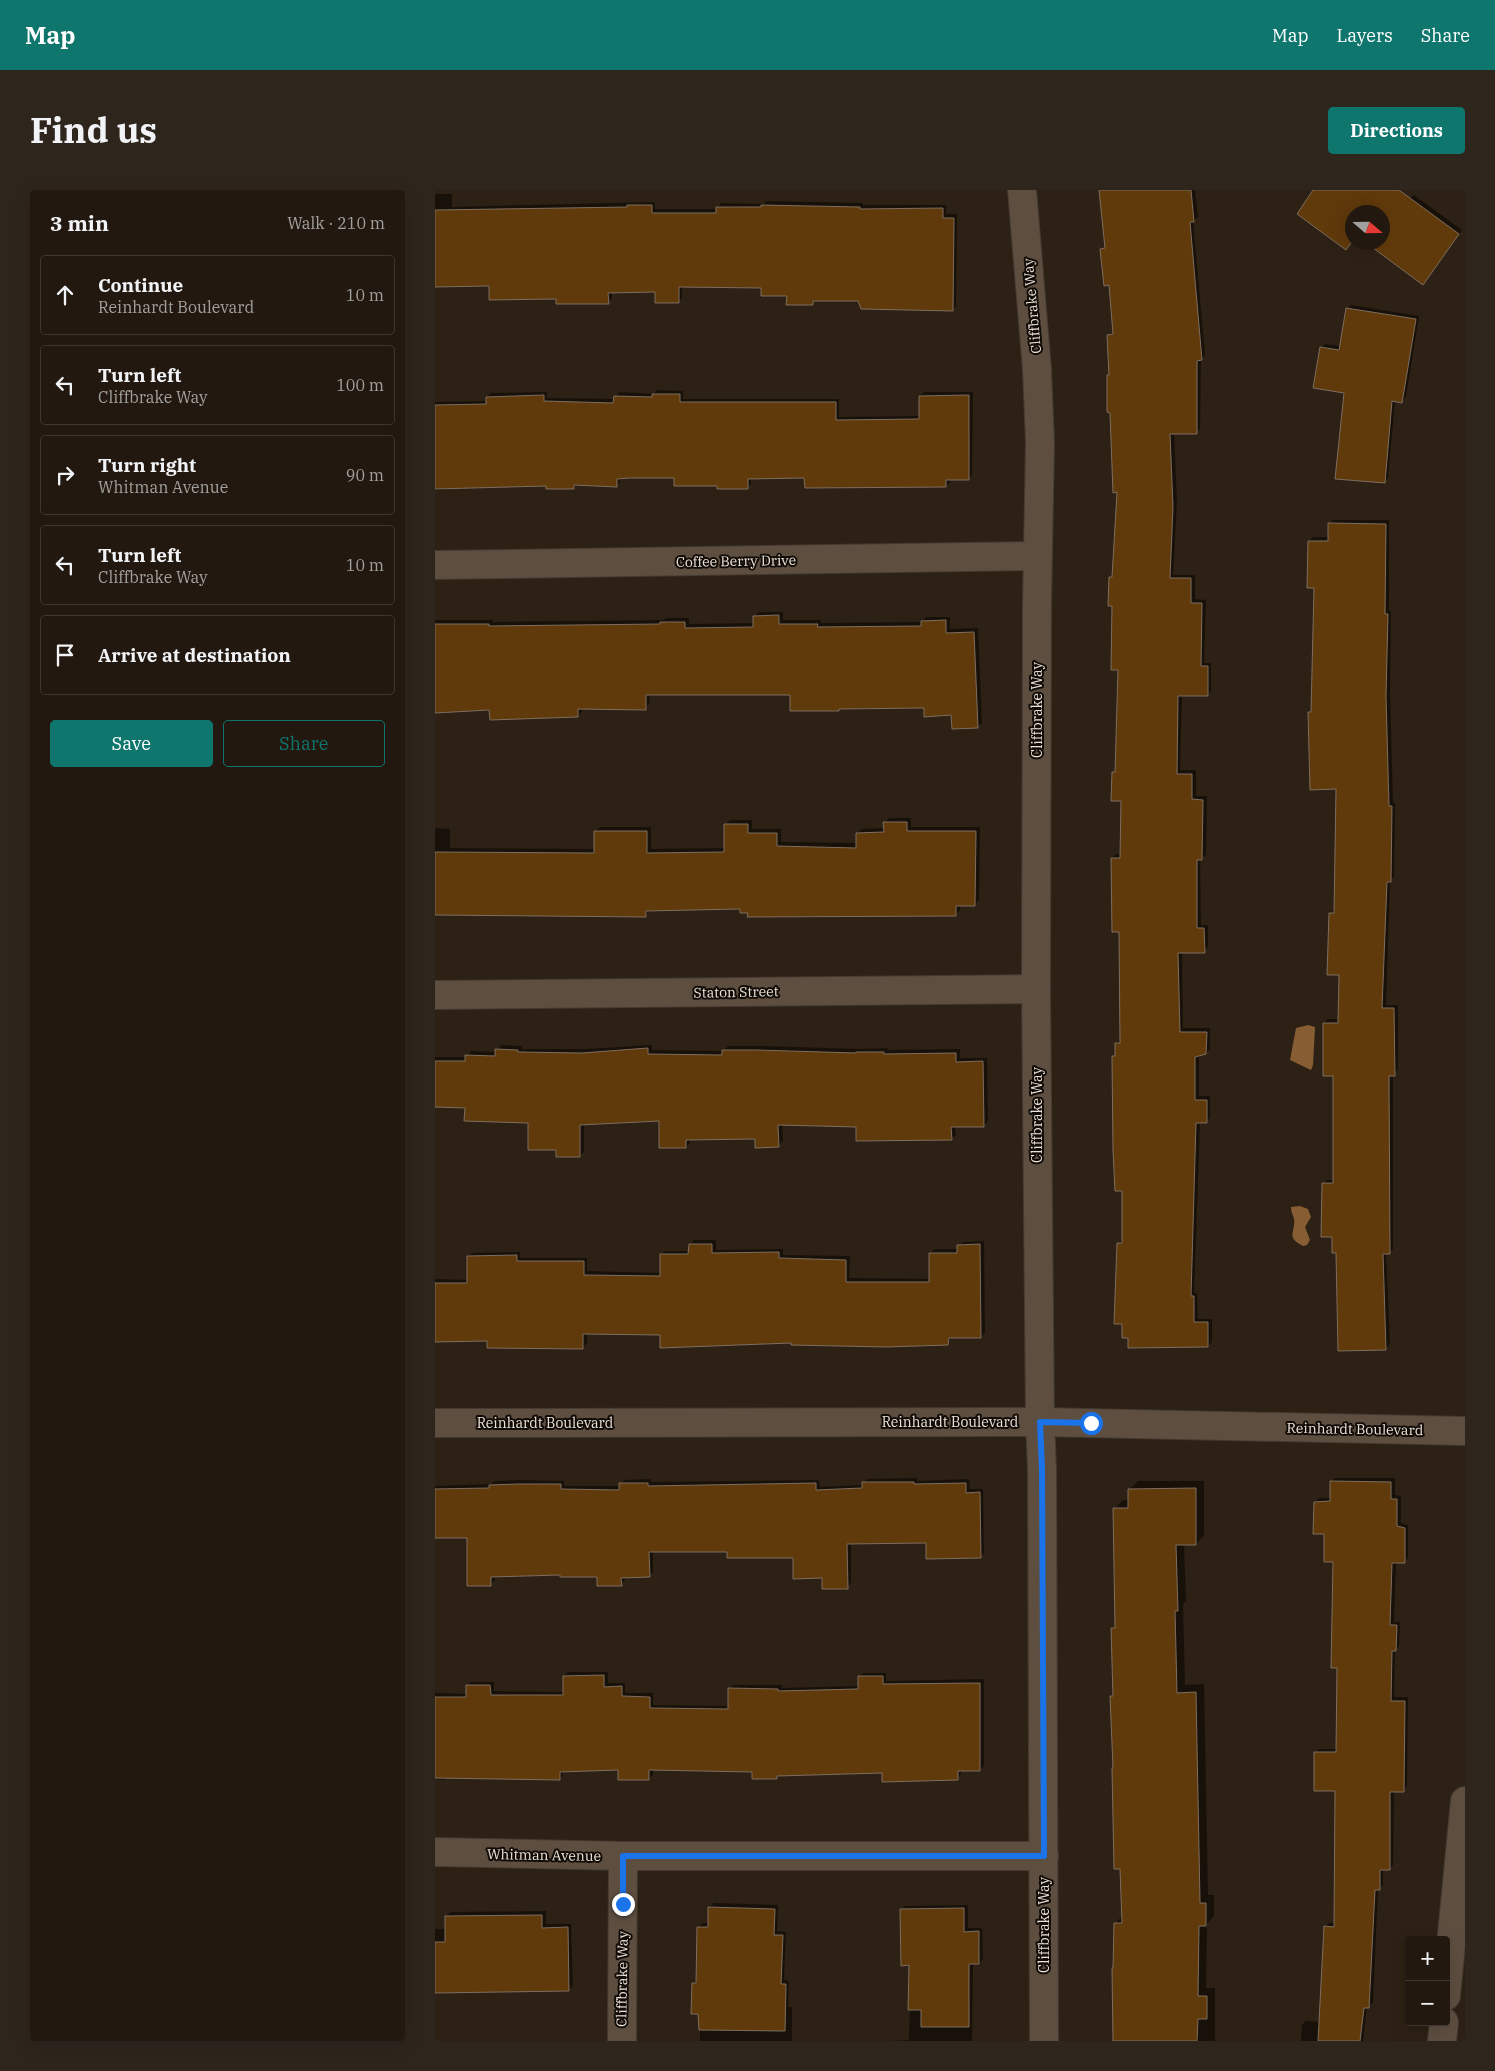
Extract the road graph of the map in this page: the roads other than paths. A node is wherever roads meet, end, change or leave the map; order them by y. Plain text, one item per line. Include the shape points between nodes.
1 (1022, 190) edge
2 (1038, 556) junction
3 (435, 565) edge
4 (1036, 990) junction
5 (435, 995) edge
6 (1040, 1422) junction
7 (435, 1423) edge
8 (1465, 1431) edge
9 (1465, 1801) edge
10 (435, 1852) edge
11 (623, 1856) junction
12 (1044, 1856) junction
13 (1447, 1981) edge
14 (1444, 2026) edge
15 (622, 2041) edge
16 (1043, 2041) edge
17 (1442, 2041) edge

1 - 2 street, Cliffbrake Way via 1037,370 1040,442
2 - 3 street, Coffee Berry Drive
2 - 4 street, Cliffbrake Way
4 - 5 street, Staton Street
4 - 6 street, Cliffbrake Way
6 - 7 street, Reinhardt Boulevard
6 - 8 street, Reinhardt Boulevard
6 - 12 street, Cliffbrake Way
9 - 13 street
10 - 11 street, Whitman Avenue
11 - 12 street, Whitman Avenue
11 - 15 street, Cliffbrake Way
12 - 16 street, Cliffbrake Way
14 - 17 street

